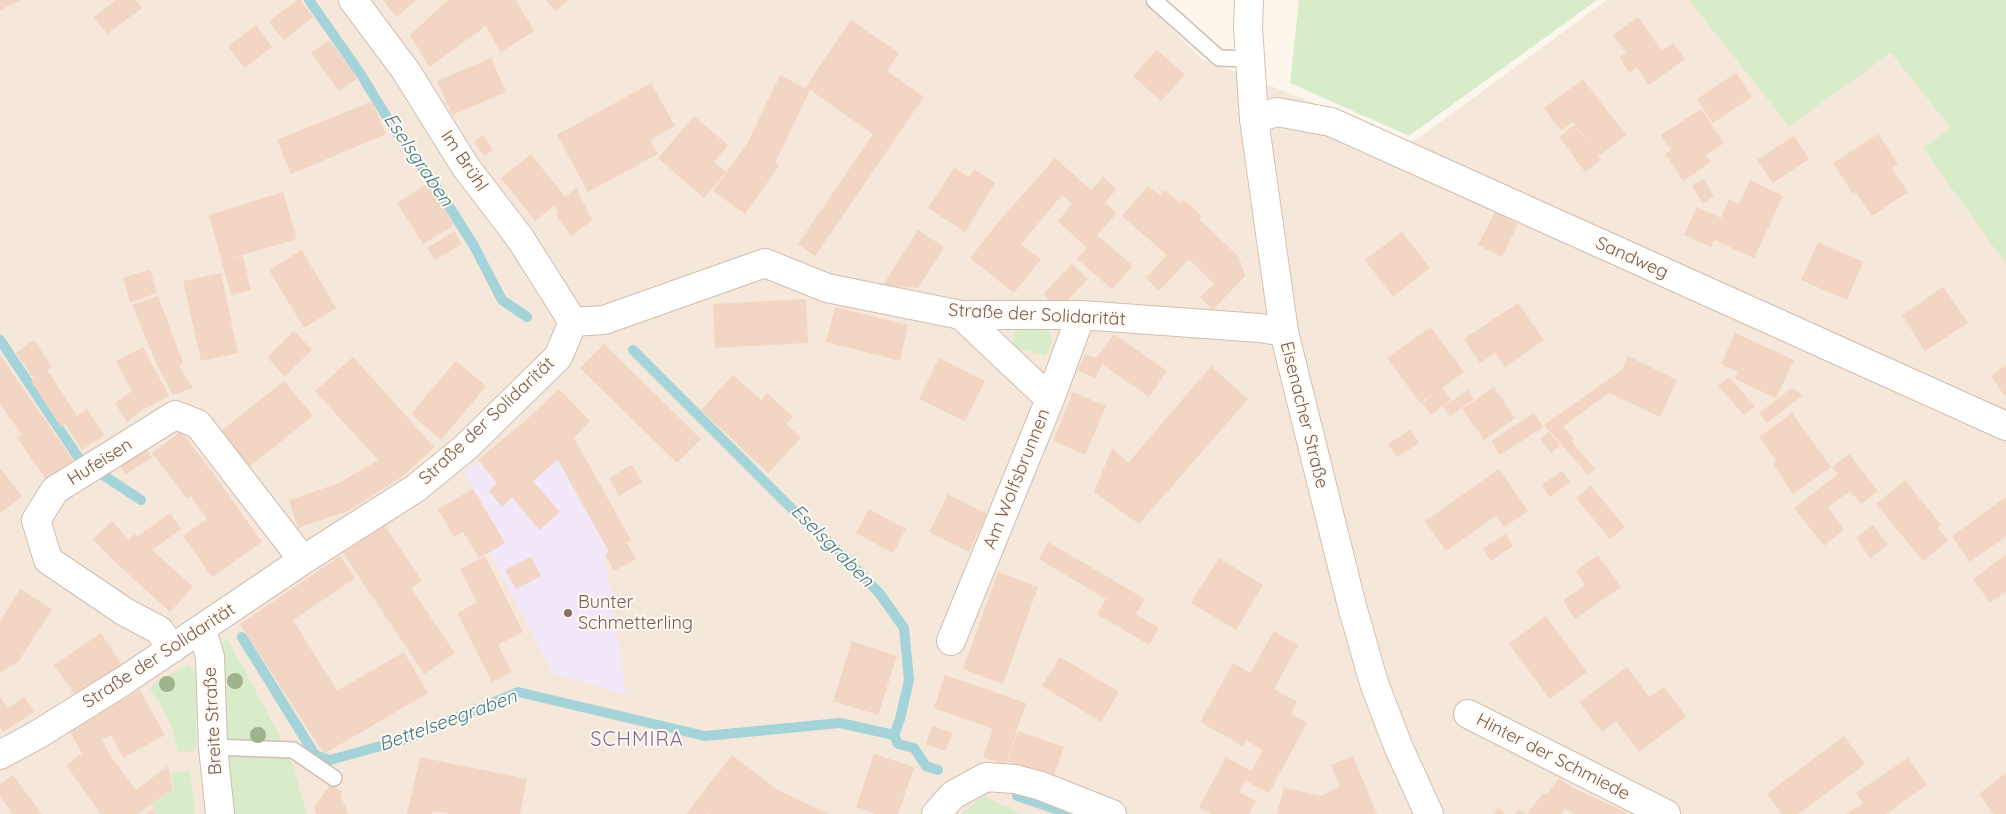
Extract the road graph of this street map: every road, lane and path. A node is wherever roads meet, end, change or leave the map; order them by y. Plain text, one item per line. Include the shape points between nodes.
1 (353, 0) edge
2 (1154, 0) edge
3 (1249, 0) edge
4 (1250, 59) junction
5 (1254, 119) junction
6 (962, 315) junction
7 (1081, 315) junction
8 (574, 322) junction
9 (1284, 332) junction
10 (1050, 399) junction
11 (2006, 426) edge
12 (304, 560) junction
13 (202, 629) junction
14 (951, 641) dead end
15 (172, 649) junction
16 (1468, 714) dead end
17 (213, 747) junction
18 (0, 755) edge
19 (334, 778) dead end
20 (220, 814) edge
21 (936, 814) edge
22 (1112, 814) edge
23 (1429, 814) edge
24 (1666, 814) edge

1 - 8 street, Im Brühl via 406,71 465,166 520,238
2 - 4 lane via 1219,58
3 - 4 street, Eisenacher Straße
4 - 5 street, Eisenacher Straße
5 - 9 street, Eisenacher Straße
5 - 11 street, Sandweg via 1277,112 1331,122
6 - 7 street, Straße der Solidarität
6 - 8 street, Straße der Solidarität via 827,288 765,263 604,320
6 - 10 street
7 - 9 street, Straße der Solidarität
7 - 10 street, Am Wolfsbrunnen
8 - 12 street, Straße der Solidarität via 558,356 466,447 416,488
9 - 23 street, Eisenacher Straße via 1374,683
10 - 14 street, Am Wolfsbrunnen
12 - 13 street, Straße der Solidarität
12 - 15 street, Hufeisen via 198,424 175,415 55,490 36,520 48,560 125,612 159,630
13 - 15 street, Straße der Solidarität
13 - 17 street, Breite Straße via 210,658
15 - 18 street, Straße der Solidarität
16 - 24 street, Hinter der Schmiede
17 - 19 lane via 293,750
17 - 20 street, Breite Straße
21 - 22 street via 953,795 986,777 1015,779 1041,786

